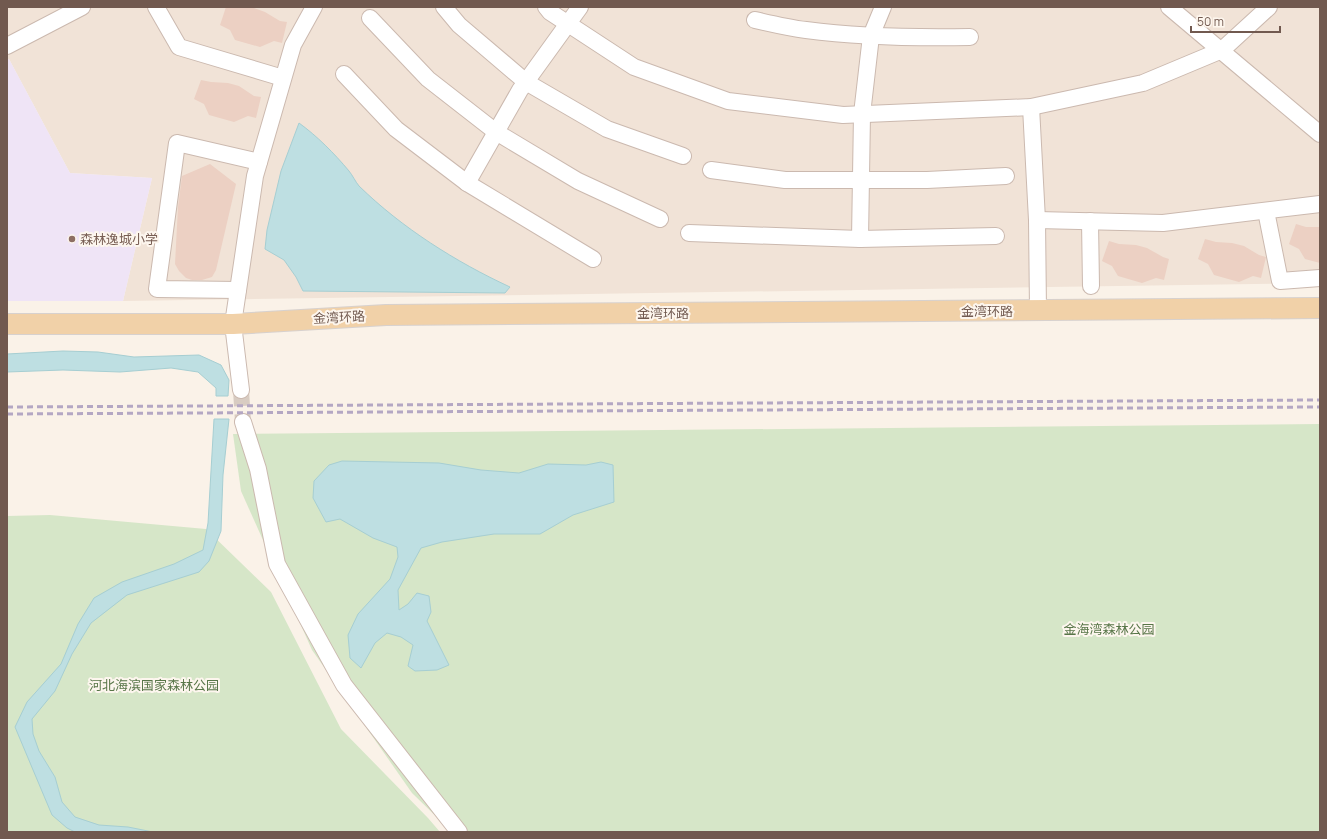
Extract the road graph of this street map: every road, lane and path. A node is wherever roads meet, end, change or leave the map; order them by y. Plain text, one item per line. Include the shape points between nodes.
1 (82, 7) edge
2 (156, 7) edge
3 (314, 7) edge
4 (444, 7) edge
5 (546, 7) edge
6 (580, 7) edge
7 (883, 7) edge
8 (1169, 7) edge
9 (1269, 7) edge
10 (370, 18) dead end
11 (755, 20) dead end
12 (567, 23) junction
13 (871, 36) junction
14 (970, 37) dead end
15 (7, 46) edge
16 (1222, 50) junction
17 (344, 74) dead end
18 (283, 78) junction
19 (526, 82) junction
20 (1031, 107) junction
21 (862, 114) junction
22 (496, 132) junction
23 (1320, 134) edge
24 (683, 156) dead end
25 (259, 162) junction
26 (711, 170) dead end
27 (1006, 176) dead end
28 (861, 180) junction
29 (467, 183) junction
30 (1320, 204) edge
31 (1266, 211) junction
32 (660, 219) dead end
33 (1037, 220) junction
34 (1090, 221) junction
35 (689, 232) dead end
36 (996, 236) dead end
37 (860, 239) junction
38 (593, 259) dead end
39 (1320, 278) edge
40 (1091, 286) dead end
41 (238, 290) junction
42 (1320, 308) edge
43 (1038, 310) junction
44 (7, 324) edge
45 (233, 324) junction
46 (241, 390) tunnel mouth
47 (244, 422) tunnel mouth
48 (459, 832) edge

1 - 15 street
2 - 18 street via 179,47
3 - 18 street via 293,45
4 - 19 street via 459,25
5 - 12 street
6 - 12 street
7 - 13 street
8 - 16 street
9 - 16 street
10 - 22 street via 428,78
11 - 13 street via 805,30
12 - 19 street
12 - 21 street via 634,67 728,101 843,115
13 - 14 street
13 - 21 street
16 - 20 street via 1143,84
16 - 23 street
17 - 29 street via 396,129
18 - 25 street
19 - 22 street
19 - 24 street via 607,129
20 - 21 street
20 - 33 street
21 - 28 street
22 - 29 street
22 - 32 street via 578,181
25 - 41 street
25 - 41 street via 177,143 157,289
26 - 28 street via 785,180
27 - 28 street
28 - 37 street
29 - 38 street
30 - 31 street
31 - 34 street via 1163,223
31 - 39 street via 1280,281
33 - 34 street
33 - 43 street
34 - 40 street
35 - 37 street
36 - 37 street
41 - 45 street
42 - 43 main road, 金湾环路
43 - 45 main road, 金湾环路 via 386,315
44 - 45 main road, 金湾环路
45 - 46 street
47 - 48 street via 258,469 278,564 344,685

